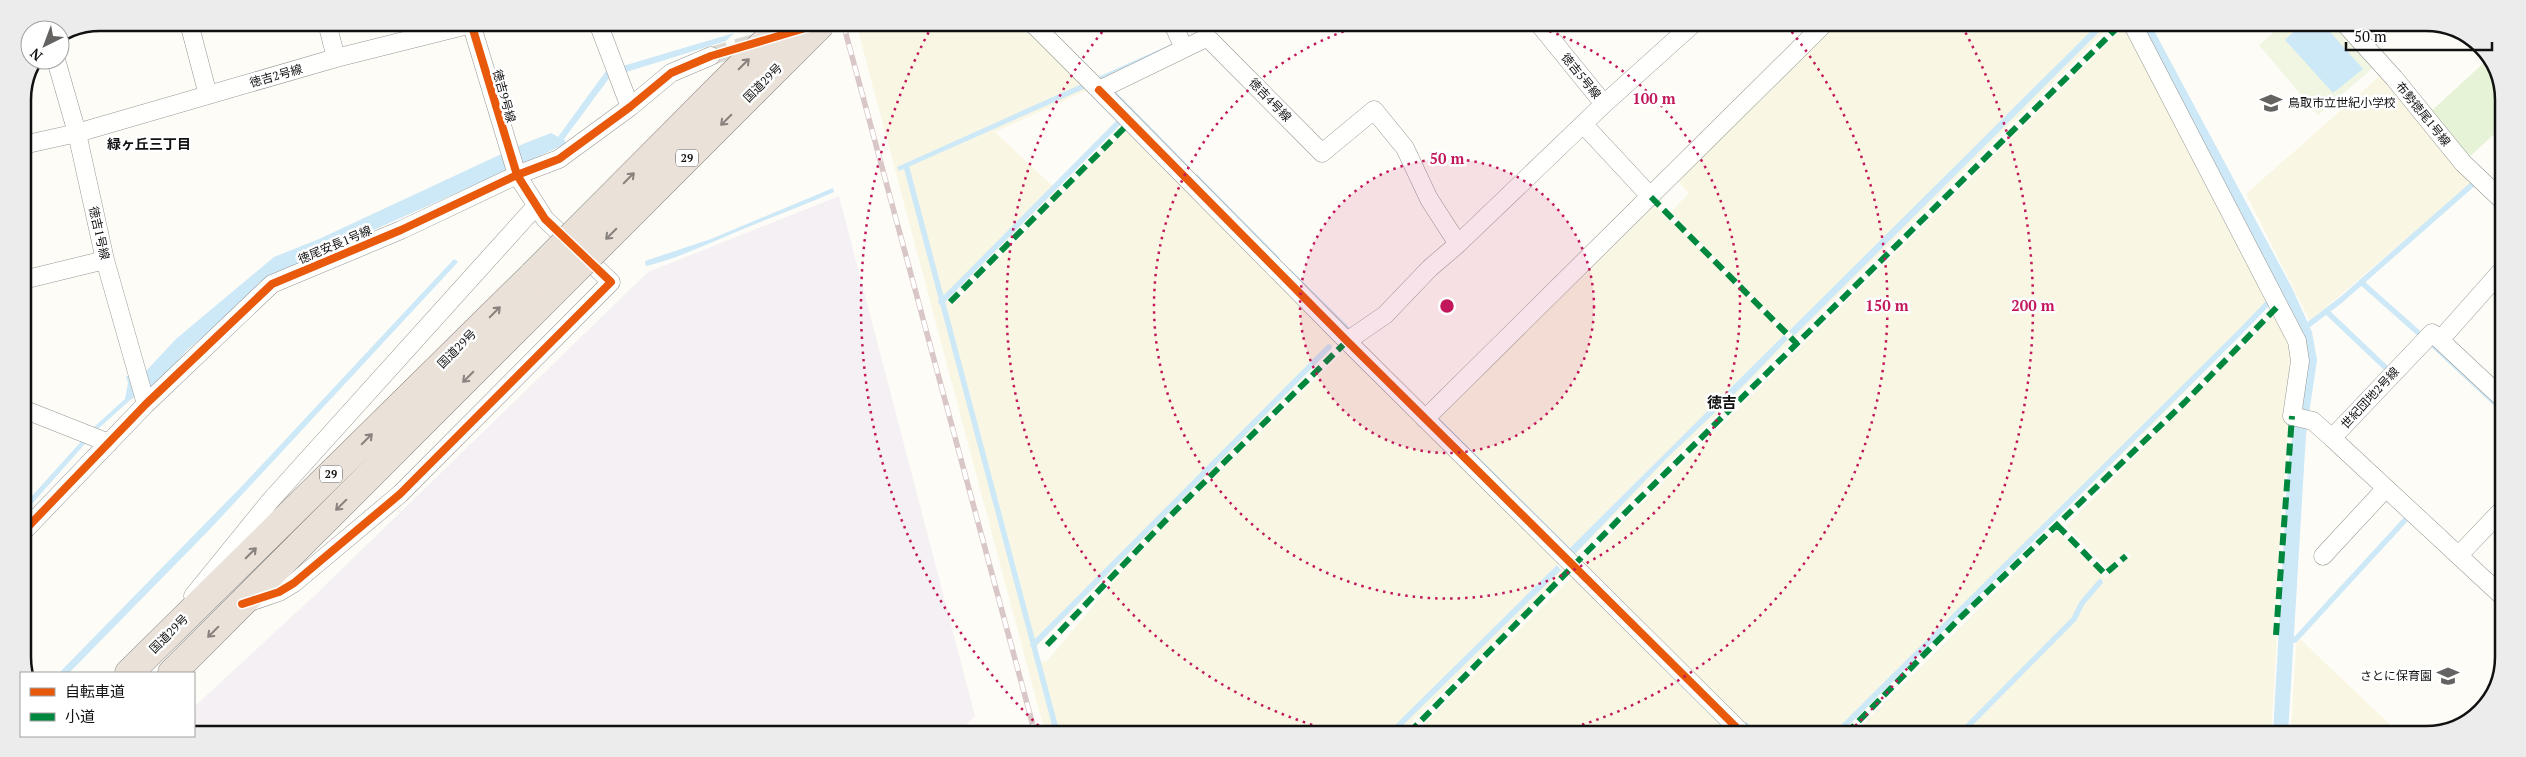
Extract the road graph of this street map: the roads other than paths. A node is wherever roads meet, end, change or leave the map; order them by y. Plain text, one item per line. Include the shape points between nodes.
1 (191, 31) edge
2 (329, 31) edge
3 (442, 31) edge
4 (475, 31) edge
5 (601, 31) edge
6 (776, 31) edge
7 (814, 31) edge
8 (1040, 31) edge
9 (1176, 31) edge
10 (1545, 31) edge
11 (1685, 31) edge
12 (1813, 31) edge
13 (2137, 31) edge
14 (2351, 31) edge
15 (1184, 48) junction
16 (711, 56) tunnel mouth
17 (336, 58) junction
18 (59, 70) edge
19 (1099, 90) junction
20 (208, 95) junction
21 (1604, 104) junction
22 (630, 107) junction
23 (1584, 125) junction
24 (77, 133) junction
25 (31, 143) edge
26 (516, 172) junction
27 (2495, 193) edge
28 (1651, 197) junction
29 (536, 206) junction
30 (1458, 244) junction
31 (104, 260) junction
32 (2495, 277) edge
33 (31, 278) edge
34 (2440, 340) junction
35 (1347, 341) junction
36 (2495, 391) edge
37 (146, 404) junction
38 (31, 412) edge
39 (1426, 419) junction
40 (2332, 438) junction
41 (109, 443) junction
42 (2386, 488) junction
43 (2495, 518) edge
44 (31, 524) edge
45 (2323, 556) dead end
46 (2459, 556) junction
47 (2495, 589) edge
48 (242, 604) junction
49 (168, 635) junction
50 (130, 672) edge
51 (173, 672) edge
52 (1735, 726) edge

1 - 20 street
2 - 17 street
3 - 17 street, 徳吉2号線
4 - 26 street, 徳吉9号線
5 - 22 street
49 -> 6 highway, 国道29号 / 29, bridge
7 -> 48 highway, 国道29号 / 29, bridge
8 - 19 street
9 - 15 street
10 - 21 street, 徳吉5号線
11 - 21 street
12 - 28 street
13 - 40 street via 2297,341 2299,371 2292,416 2313,421
14 - 27 street, 布勢徳尾1号線 via 2463,163
15 - 19 street, 徳吉4号線
15 - 30 street, 徳吉4号線 via 1204,39 1215,43 1322,153 1374,110 1405,148 1428,199
16 - 22 street, 徳尾安長1号線 via 671,73
17 - 20 street, 徳吉2号線
18 - 24 street, 徳吉1号線
19 - 35 street
20 - 24 street, 徳吉2号線
21 - 23 street
22 - 26 street, 徳尾安長1号線 via 559,159
23 - 28 street
23 - 30 street
24 - 25 street, 徳吉2号線
24 - 31 street, 徳吉1号線
26 - 29 street, 徳吉9号線
26 - 37 street, 徳尾安長1号線 via 400,230 272,284
28 - 39 street
29 - 48 street, 徳吉9号線 via 552,226 611,282 393,500 294,583 279,592
29 - 49 street via 243,532 204,581
30 - 35 street via 1384,315
31 - 33 street
31 - 37 street, 徳吉1号線
32 - 34 street
34 - 36 street
34 - 40 street, 世紀団地2号線 via 2432,333
35 - 39 street
37 - 41 street, 徳尾安長1号線
38 - 41 street
39 - 52 street
40 - 42 street, 世紀団地2号線
41 - 44 street, 徳尾安長1号線
42 - 45 street
42 - 46 street, 世紀団地2号線
43 - 46 street
46 - 47 street, 世紀団地2号線
48 -> 51 highway, 国道29号 / 29
49 - 50 highway, 国道29号 / 29

